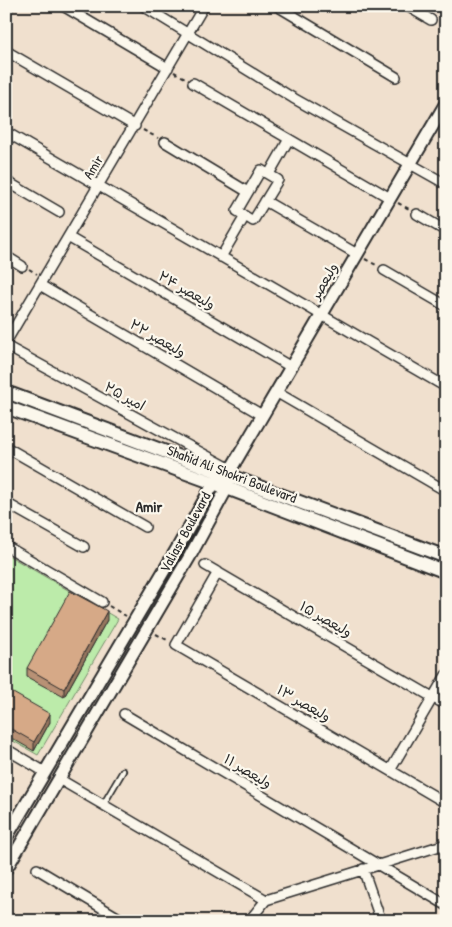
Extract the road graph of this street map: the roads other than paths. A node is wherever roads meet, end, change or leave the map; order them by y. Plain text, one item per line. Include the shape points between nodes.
1 (9, 6) edge
2 (63, 6) edge
3 (143, 6) edge
4 (204, 6) edge
5 (277, 6) edge
6 (407, 6) edge
7 (6, 11) edge
8 (431, 20) dead end
9 (188, 33) junction
10 (6, 51) edge
11 (168, 68) junction
12 (396, 77) dead end
13 (194, 83) road end
14 (446, 103) edge
15 (135, 126) junction
16 (6, 132) edge
17 (289, 139) junction
18 (165, 142) road end
19 (411, 163) junction
20 (269, 174) junction
21 (6, 181) edge
22 (446, 184) edge
23 (98, 185) junction
24 (248, 192) junction
25 (390, 198) junction
26 (265, 201) junction
27 (59, 212) dead end
28 (418, 214) road end
29 (245, 216) junction
30 (446, 231) edge
31 (68, 237) junction
32 (357, 254) junction
33 (6, 256) edge
34 (221, 257) junction
35 (22, 266) road end
36 (384, 270) road end
37 (42, 282) junction
38 (446, 306) edge
39 (321, 315) junction
40 (6, 342) edge
41 (6, 346) edge
42 (291, 367) junction
43 (446, 387) edge
44 (6, 392) edge
45 (276, 392) junction
46 (6, 407) edge
47 (262, 415) junction
48 (6, 447) edge
49 (230, 471) junction
50 (214, 483) junction
51 (227, 488) junction
52 (446, 491) edge
53 (286, 495) junction
54 (6, 503) edge
55 (280, 508) junction
56 (145, 527) dead end
57 (6, 546) edge
58 (84, 548) dead end
59 (446, 556) edge
60 (205, 565) dead end
61 (218, 572) junction
62 (446, 572) edge
63 (102, 602) road end
64 (446, 675) edge
65 (432, 698) junction
66 (446, 705) edge
67 (124, 714) dead end
68 (6, 749) edge
69 (392, 769) junction
70 (123, 771) dead end
71 (45, 772) junction
72 (59, 779) junction
73 (446, 803) edge
74 (103, 805) junction
75 (10, 821) edge
76 (6, 838) edge
77 (446, 844) edge
78 (379, 864) junction
79 (37, 869) dead end
80 (363, 869) junction
81 (6, 870) edge
82 (266, 900) junction
83 (446, 905) edge
84 (124, 921) edge
85 (249, 921) edge
86 (381, 921) edge

1 - 7 street
2 - 11 street
3 - 9 street
4 - 9 street, Amir
5 - 12 street
6 - 8 street
9 - 11 street, Amir
9 - 19 street via 293,98
10 - 15 street
11 - 15 street, Amir
13 - 17 street
14 - 19 street, ولیعصر
15 - 23 street, Amir
16 - 23 street
17 - 20 street
17 - 25 street
18 - 24 street
19 - 22 street
19 - 25 street, ولیعصر
20 - 24 street via 261,170
20 - 26 street via 278,180
21 - 27 street
23 - 31 street, Amir
23 - 34 street
24 - 29 street via 237,211
25 - 32 street, ولیعصر
26 - 29 street via 253,221
26 - 32 street
28 - 30 street
29 - 34 street
31 - 37 street, Amir
31 - 42 street, ولیعصر ۲۴
32 - 39 street, ولیعصر
33 - 35 street
34 - 39 street
36 - 38 street
37 - 40 street, Amir
37 - 47 street, ولیعصر ۲۲
39 - 42 street, ولیعصر
39 - 43 street
41 - 49 street, امیر ۲۵
42 - 45 street, ولیعصر
44 - 49 main road, Shahid Ali Shokri Boulevard
45 - 47 street, ولیعصر
45 - 52 street
46 - 50 main road, Shahid Ali Shokri Boulevard
47 - 49 street, ولیعصر
48 - 56 street
49 - 50 street, Valiasr Boulevard
49 - 51 street, Valiasr Boulevard
49 - 53 main road, Shahid Ali Shokri Boulevard
50 - 51 main road, Shahid Ali Shokri Boulevard
50 - 71 street, Valiasr Boulevard
51 - 55 main road, Shahid Ali Shokri Boulevard
51 - 72 street, Valiasr Boulevard
53 - 55 main road
53 - 59 main road, Shahid Ali Shokri Boulevard
54 - 58 street
55 - 62 main road, Shahid Ali Shokri Boulevard
57 - 63 street
60 - 61 street, ولیعصر ۱۵
61 - 65 street, ولیعصر ۱۵
61 - 69 street, ولیعصر ۱۳ via 176,645
64 - 65 street
65 - 66 street, ولیعصر ۱۵
65 - 69 street
67 - 78 street, ولیعصر ۱۱
68 - 71 street
69 - 73 street, ولیعصر ۱۳
70 - 74 lane
71 - 72 street
71 - 75 street, Valiasr Boulevard
72 - 74 street
72 - 81 street, Valiasr Boulevard
74 - 82 street
75 - 76 street, Valiasr Boulevard
77 - 78 street
78 - 80 street
78 - 83 street, ولیعصر ۱۱
79 - 84 street
80 - 82 street
80 - 86 street
82 - 85 street

